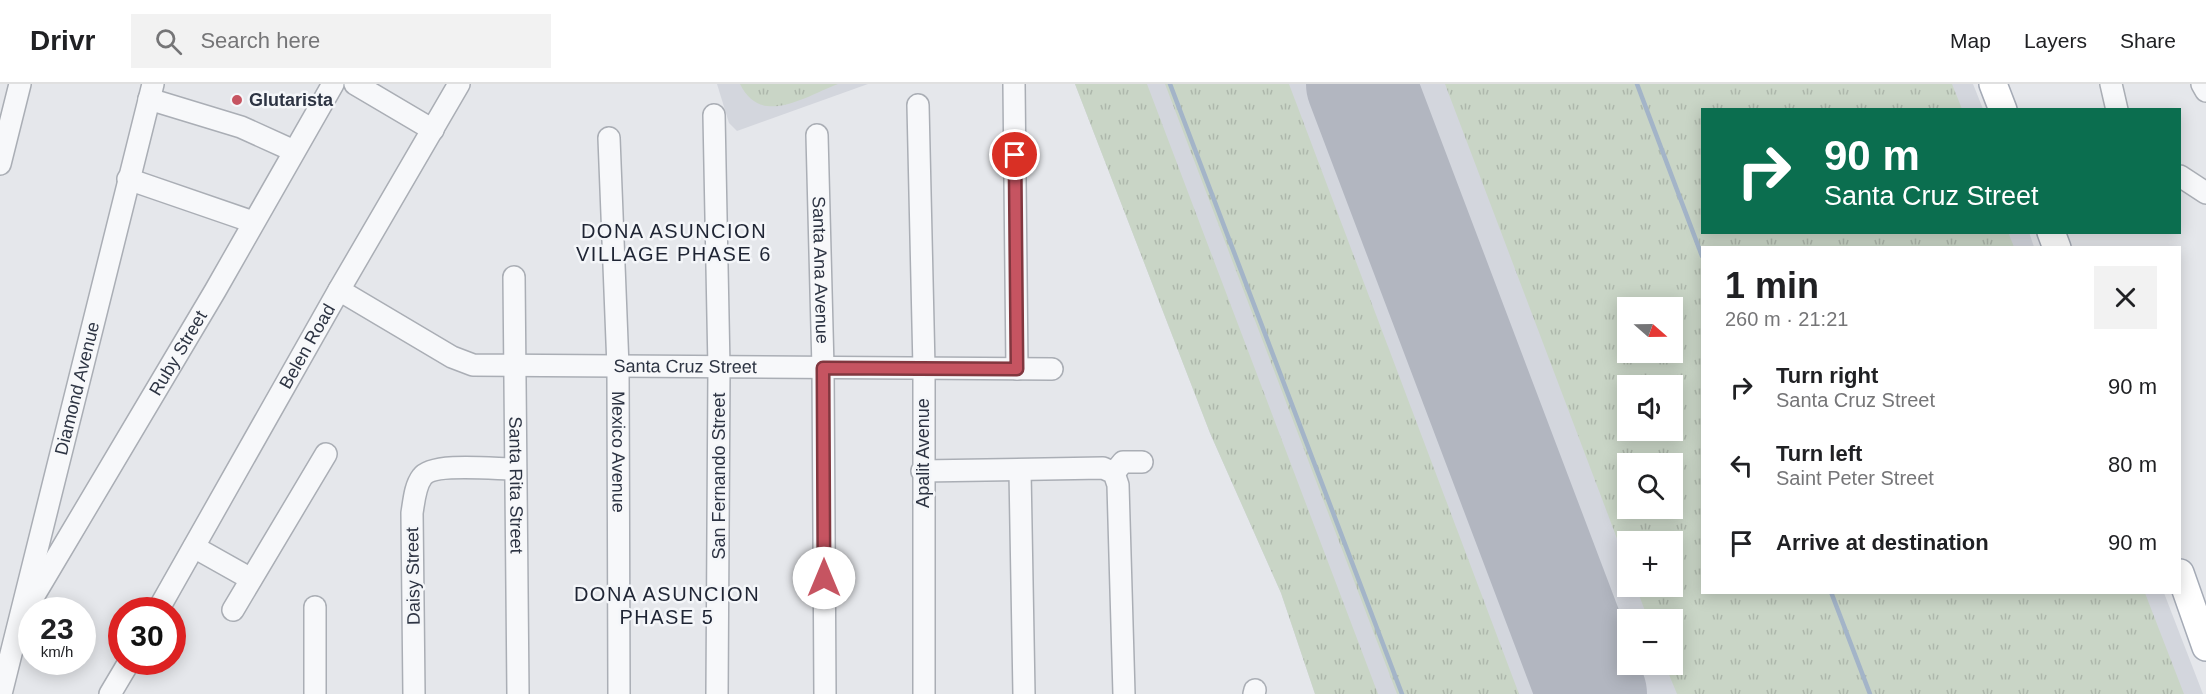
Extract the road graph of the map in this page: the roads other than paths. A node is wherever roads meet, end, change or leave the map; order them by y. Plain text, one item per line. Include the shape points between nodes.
1 (20, 84) edge
2 (333, 84) edge
3 (355, 84) edge
4 (459, 84) edge
5 (1014, 84) edge
6 (1993, 84) edge
7 (2111, 84) edge
8 (151, 92) edge
9 (918, 105) dead end
10 (2002, 108) edge
11 (2117, 108) edge
12 (714, 115) dead end
13 (4, 129) edge
14 (433, 130) junction
15 (817, 135) dead end
16 (609, 138) dead end
17 (294, 151) junction
18 (0, 164) edge
19 (2181, 177) edge
20 (128, 179) junction
21 (2206, 193) edge
22 (253, 222) junction
23 (514, 277) dead end
24 (339, 290) junction
25 (516, 367) junction
26 (618, 367) junction
27 (719, 368) junction
28 (823, 368) junction
29 (924, 368) junction
30 (1017, 369) junction
31 (1052, 369) dead end
32 (326, 454) dead end
33 (1142, 462) dead end
34 (514, 469) junction
35 (922, 471) junction
36 (1020, 471) junction
37 (1114, 473) junction
38 (194, 547) junction
39 (2181, 576) edge
40 (251, 579) junction
41 (25, 597) edge
42 (33, 597) edge
43 (165, 597) edge
44 (315, 607) dead end
45 (233, 610) dead end
46 (18, 627) edge
47 (2206, 647) edge
48 (121, 675) edge
49 (1, 694) edge
50 (110, 694) edge
51 (315, 694) edge
52 (414, 694) edge
53 (518, 694) edge
54 (619, 694) edge
55 (717, 694) edge
56 (825, 694) edge
57 (924, 694) edge
58 (1024, 694) edge
59 (1124, 694) edge

1 - 13 street
2 - 17 street, Ruby Street
3 - 14 street
4 - 14 street, Belen Road
5 - 30 street
6 - 10 main road
7 - 11 street
8 - 17 street
8 - 20 street, Diamond Avenue
9 - 29 street, Apalit Avenue
12 - 27 street, San Fernando Street
13 - 18 street
14 - 24 street, Belen Road
15 - 28 street, Santa Ana Avenue
16 - 26 street, Mexico Avenue
17 - 22 street, Ruby Street
19 - 21 street
20 - 22 street
20 - 41 street, Diamond Avenue
22 - 42 street, Ruby Street
23 - 25 street, Santa Rita Street
24 - 25 street, Santa Cruz Street via 462,362
24 - 38 street, Belen Road
25 - 26 street, Santa Cruz Street
25 - 34 street, Santa Rita Street
26 - 27 street, Santa Cruz Street
26 - 54 street, Mexico Avenue
27 - 28 street, Santa Cruz Street
27 - 55 street, San Fernando Street
28 - 29 street, Santa Cruz Street
28 - 56 street, Santa Ana Avenue
29 - 30 street, Santa Cruz Street
29 - 35 street, Apalit Avenue
30 - 31 street, Santa Cruz Street
32 - 40 street
33 - 37 street via 1124,462
34 - 52 street, Daisy Street via 437,468 422,476 412,513
34 - 53 street, Santa Rita Street
35 - 36 street
35 - 57 street, Apalit Avenue
36 - 37 street via 1103,468
36 - 58 street
37 - 59 street via 1118,485
38 - 40 street
38 - 43 street, Belen Road
39 - 47 main road
40 - 45 street
44 - 51 street
46 - 49 street, Diamond Avenue
48 - 50 street

